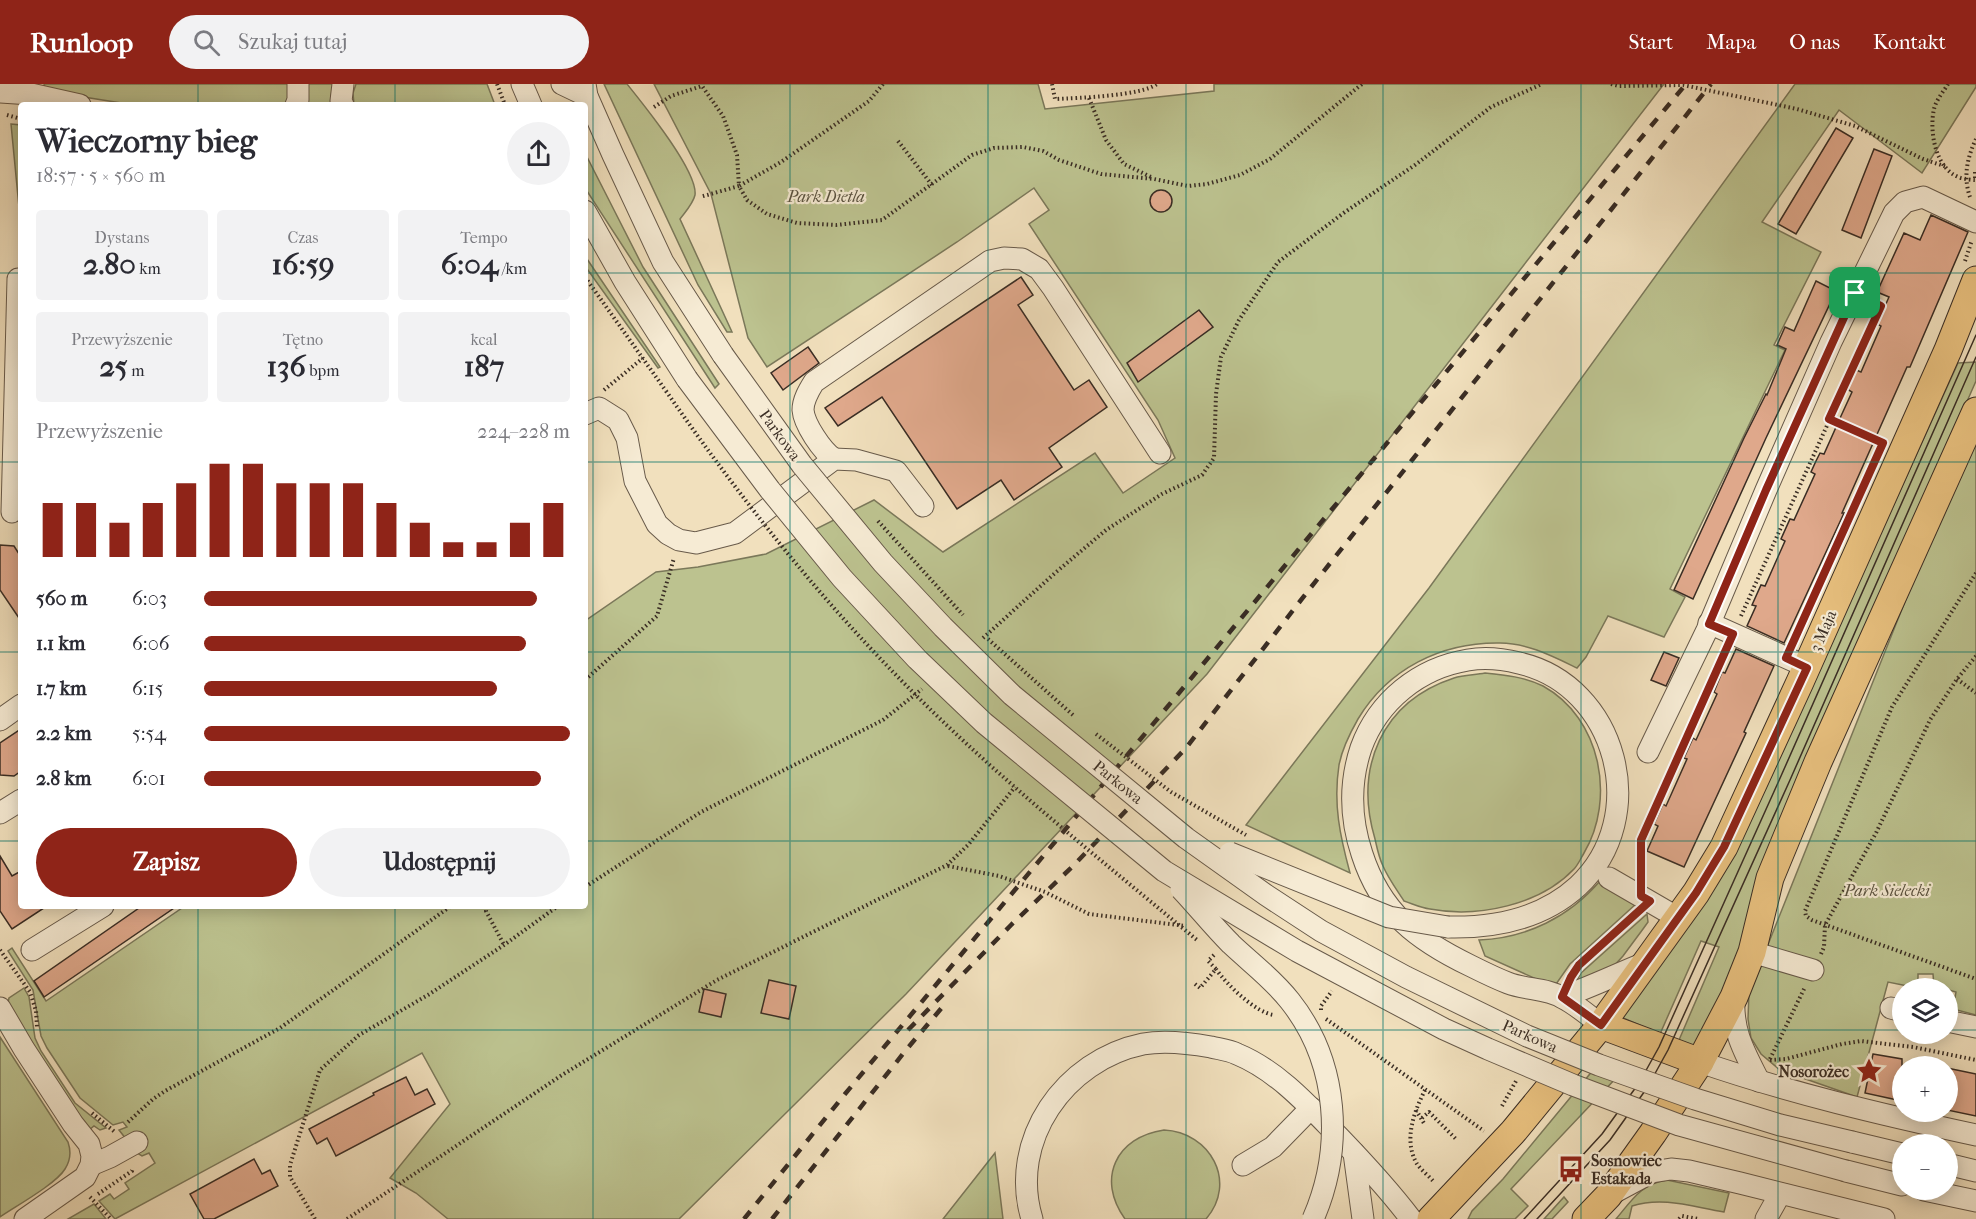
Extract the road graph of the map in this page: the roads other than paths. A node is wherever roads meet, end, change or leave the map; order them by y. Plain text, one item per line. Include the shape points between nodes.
1 (298, 84) edge
2 (343, 84) edge
3 (522, 84) edge
4 (562, 84) edge
5 (0, 92) edge
6 (584, 95) edge
7 (67, 102) edge
8 (297, 102) edge
9 (342, 102) edge
10 (530, 102) edge
11 (588, 103) edge
12 (588, 216) edge
13 (1976, 222) edge
14 (588, 242) edge
15 (1969, 273) edge
16 (18, 279) dead end
17 (625, 282) junction
18 (592, 411) edge
19 (1976, 411) edge
20 (1160, 453) dead end
21 (834, 459) junction
22 (923, 506) dead end
23 (11, 512) edge
24 (1709, 624) junction
25 (1807, 668) junction
26 (18, 707) edge
27 (0, 720) edge
28 (1648, 752) dead end
29 (18, 802) edge
30 (0, 813) edge
31 (1186, 838) junction
32 (1164, 871) junction
33 (1609, 878) dead end
34 (98, 909) edge
35 (1678, 918) junction
36 (32, 950) dead end
37 (1752, 952) junction
38 (1645, 963) junction
39 (1813, 970) dead end
40 (1562, 997) junction
41 (1734, 997) junction
42 (0, 1008) edge
43 (1958, 1023) edge
44 (1601, 1025) junction
45 (1976, 1027) edge
46 (1700, 1062) junction
47 (1759, 1081) junction
48 (1311, 1108) junction
49 (131, 1133) road end
50 (1976, 1136) edge
51 (1354, 1152) junction
52 (1892, 1152) edge
53 (91, 1165) junction
54 (1243, 1165) dead end
55 (1958, 1167) edge
56 (1976, 1171) edge
57 (1892, 1182) edge
58 (1780, 1194) junction
59 (1608, 1196) junction
60 (1958, 1197) edge
61 (1976, 1201) edge
62 (1408, 1214) edge
63 (25, 1219) edge
64 (1032, 1219) edge
65 (1313, 1219) edge
66 (1364, 1219) edge
67 (1431, 1219) edge
68 (1586, 1219) edge
69 (1766, 1219) edge
70 (1884, 1219) edge

1 - 8 street
2 - 9 street
3 - 10 street
4 - 6 street
5 - 7 street
11 - 31 street, Parkowa, bridge via 663,262 723,355 802,465 883,562 1012,695
12 - 17 street, Parkowa
13 - 24 street via 1923,197 1905,202 1894,213 1766,490
14 - 17 street
15 - 25 main road, 3 Maja via 1948,350
16 - 23 street
17 - 32 street, Parkowa, bridge via 687,380 835,569 984,723
18 - 21 street via 618,420 627,438 635,481 657,524 679,540 696,543 735,533
19 - 37 main road via 1774,868
20 - 21 street via 1039,269 1022,259 1004,258 990,261 957,282 814,382 803,410 818,442
21 - 22 street via 856,460 896,471
24 - 25 street
24 - 28 street
25 - 35 main road, 3 Maja via 1724,847
26 - 27 street
29 - 30 street
31 - 40 street, bridge via 1365,908 1389,916 1427,924 1488,926 1544,909 1591,872 1609,839 1617,800 1617,778 1608,740 1599,722 1578,695 1549,673 1490,658 1454,662 1420,676 1403,688 1367,732 1355,765 1352,804 1365,864 1393,912 1423,940 1510,984
31 - 52 street, Parkowa, bridge via 1321,931 1527,1036 1695,1099 1780,1125
32 - 57 street, Parkowa, bridge via 1297,951 1488,1049 1679,1125
32 - 65 street, bridge via 1282,992 1311,1034 1329,1085 1333,1122 1329,1167
33 - 35 street
34 - 36 street
35 - 38 main road, 3 Maja
37 - 39 street
37 - 41 main road
38 - 40 street
38 - 44 main road, 3 Maja
40 - 44 street
41 - 46 main road
41 - 47 street via 1735,1029
42 - 53 street via 89,1144
43 - 45 street
44 - 46 main road
44 - 67 main road, 3 Maja via 1513,1132
46 - 47 street
46 - 59 main road
47 - 50 street
48 - 51 street
48 - 54 street via 1273,1147
48 - 64 street via 1266,1069 1235,1053 1167,1042 1114,1053 1069,1082 1042,1119 1026,1180
49 - 53 street via 110,1157
51 - 62 street
51 - 66 street
53 - 63 street via 77,1184
55 - 56 street
58 - 59 street via 1671,1169 1652,1172
58 - 69 street
58 - 70 street
59 - 68 main road
60 - 61 street

